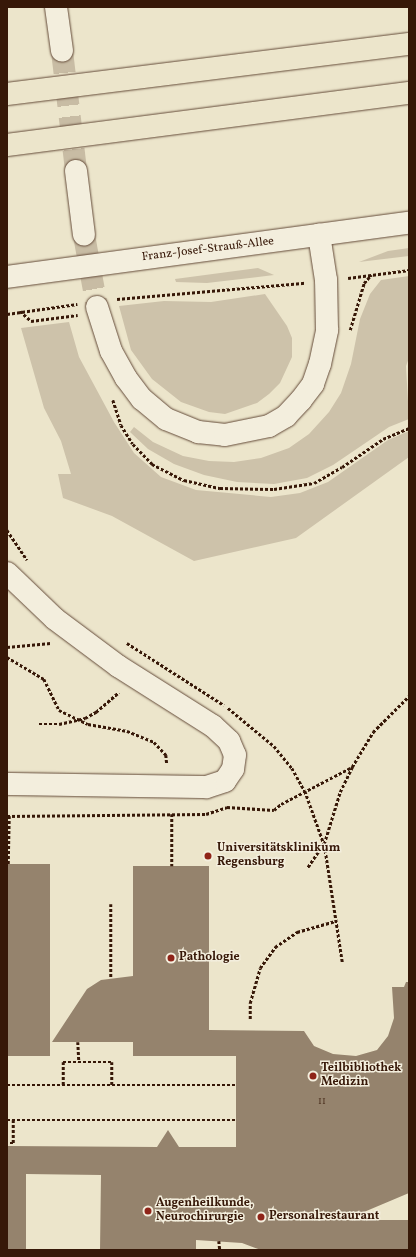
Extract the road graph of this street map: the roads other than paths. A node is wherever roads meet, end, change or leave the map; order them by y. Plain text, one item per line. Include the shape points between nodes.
1 (56, 7) edge
2 (409, 44) edge
3 (62, 52) tunnel mouth
4 (409, 93) edge
5 (7, 94) edge
6 (7, 145) edge
7 (76, 171) tunnel mouth
8 (409, 224) edge
9 (84, 235) tunnel mouth
10 (320, 235) junction
11 (7, 277) edge
12 (97, 306) tunnel mouth
13 (7, 573) edge
14 (7, 784) edge

1 - 3 street
2 - 5 highway
4 - 6 highway
7 - 9 street
8 - 10 street, Franz-Josef-Strauß-Allee
10 - 11 street, Franz-Josef-Strauß-Allee
10 - 12 street via 326,280 327,330 320,364 313,384 286,416 269,426 225,435 198,432 166,419 142,399 126,378 111,352
13 - 14 street via 40,606 83,640 213,726 229,741 235,755 233,769 225,781 206,787

